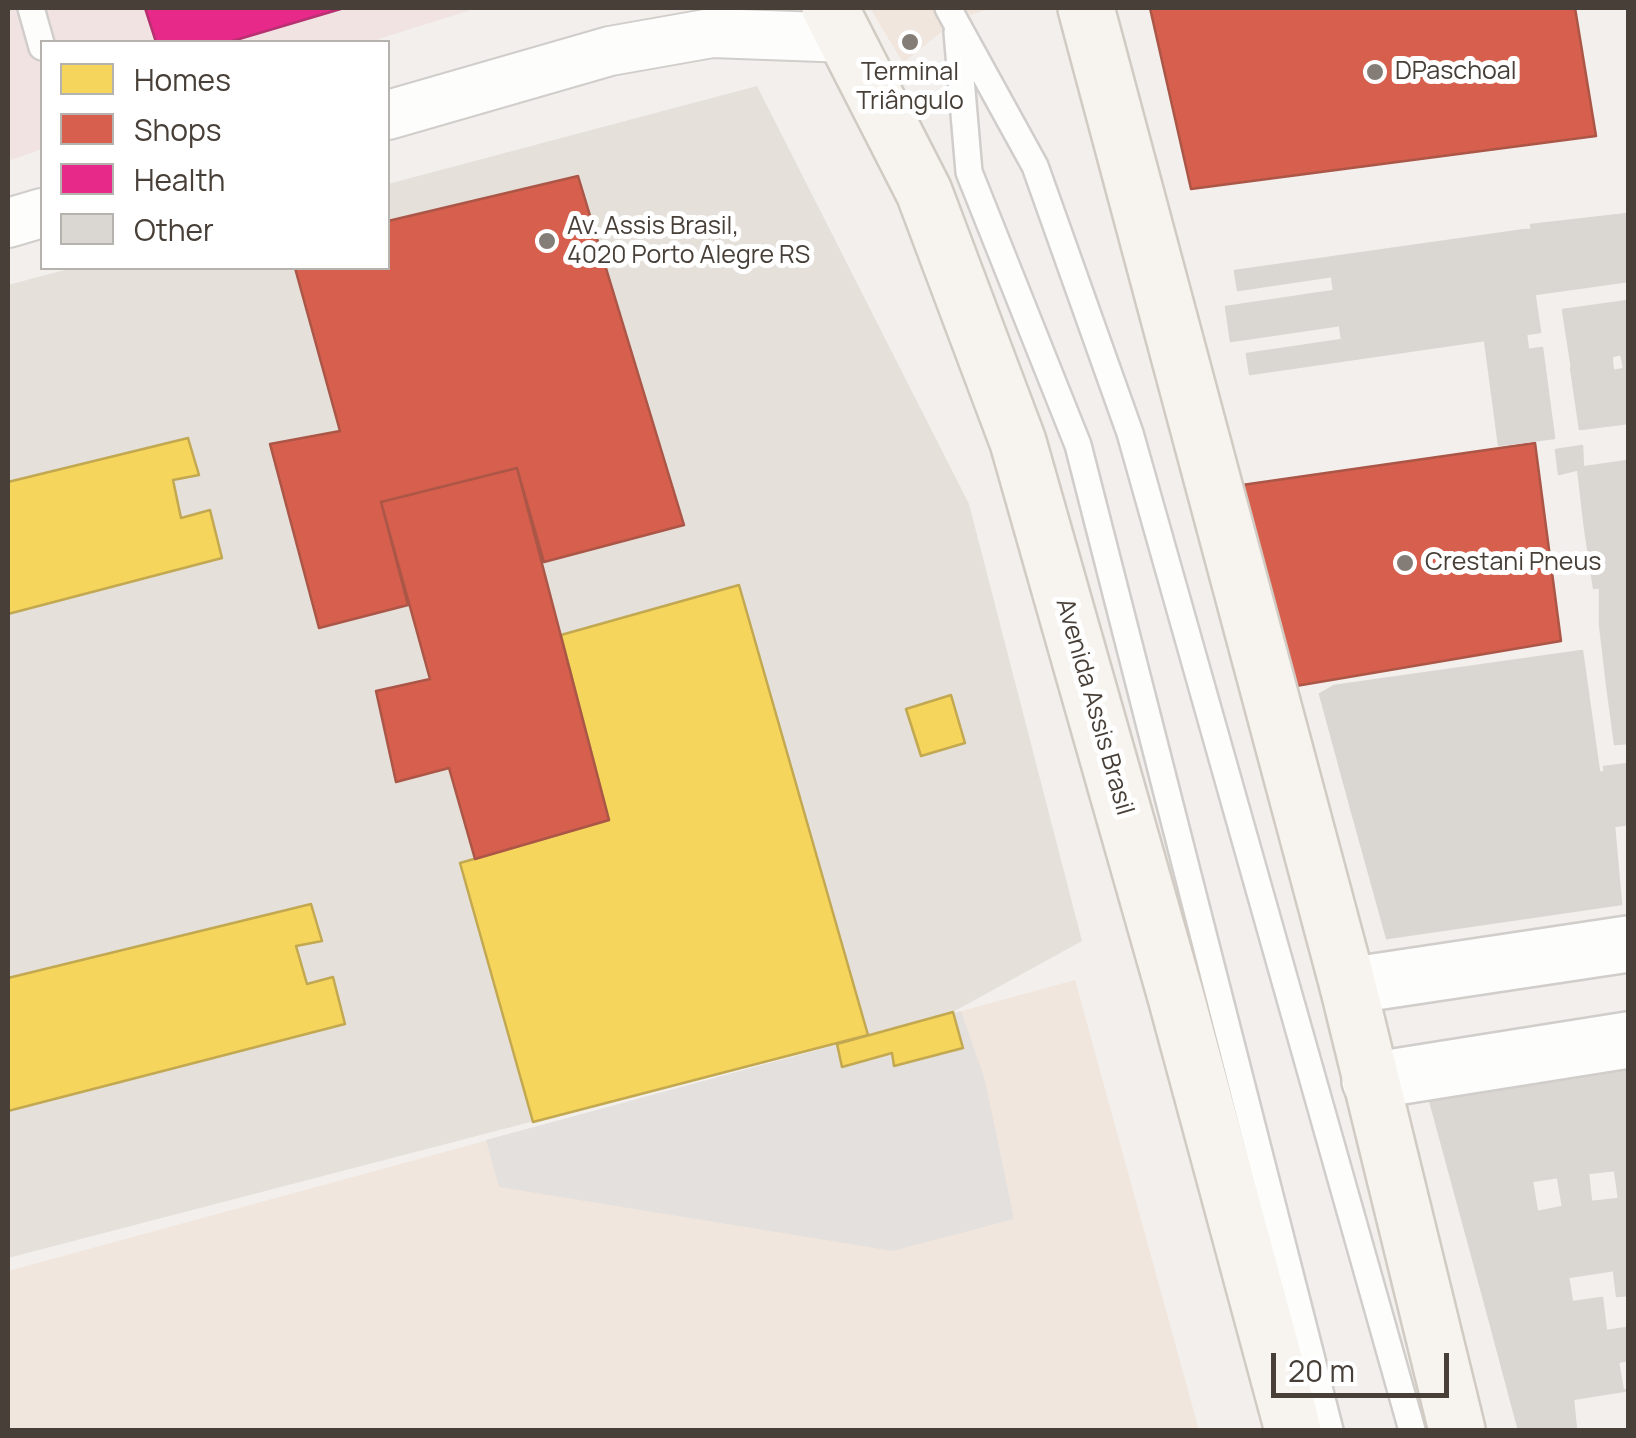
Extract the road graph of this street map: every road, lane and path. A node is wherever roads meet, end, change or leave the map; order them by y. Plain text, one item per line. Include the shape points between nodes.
1 (32, 8) edge
2 (655, 8) edge
3 (1086, 8) edge
4 (952, 12) edge
5 (839, 23) edge
6 (40, 40) edge
7 (610, 51) junction
8 (390, 114) edge
9 (40, 214) edge
10 (8, 223) edge
11 (1628, 944) edge
12 (1348, 986) junction
13 (1628, 1040) edge
14 (1370, 1081) junction
15 (1292, 1430) edge
16 (1330, 1430) edge
17 (1412, 1430) edge
18 (1457, 1430) edge

1 - 6 lane
2 - 7 street
3 - 12 main road
4 - 16 lane via 969,172 1078,446
4 - 17 lane via 1034,166 1130,432
5 - 7 street via 712,33
5 - 15 main road, Avenida Assis Brasil via 924,192 1018,442
7 - 8 street
9 - 10 street
11 - 12 street
12 - 14 main road
13 - 14 street
14 - 18 main road

